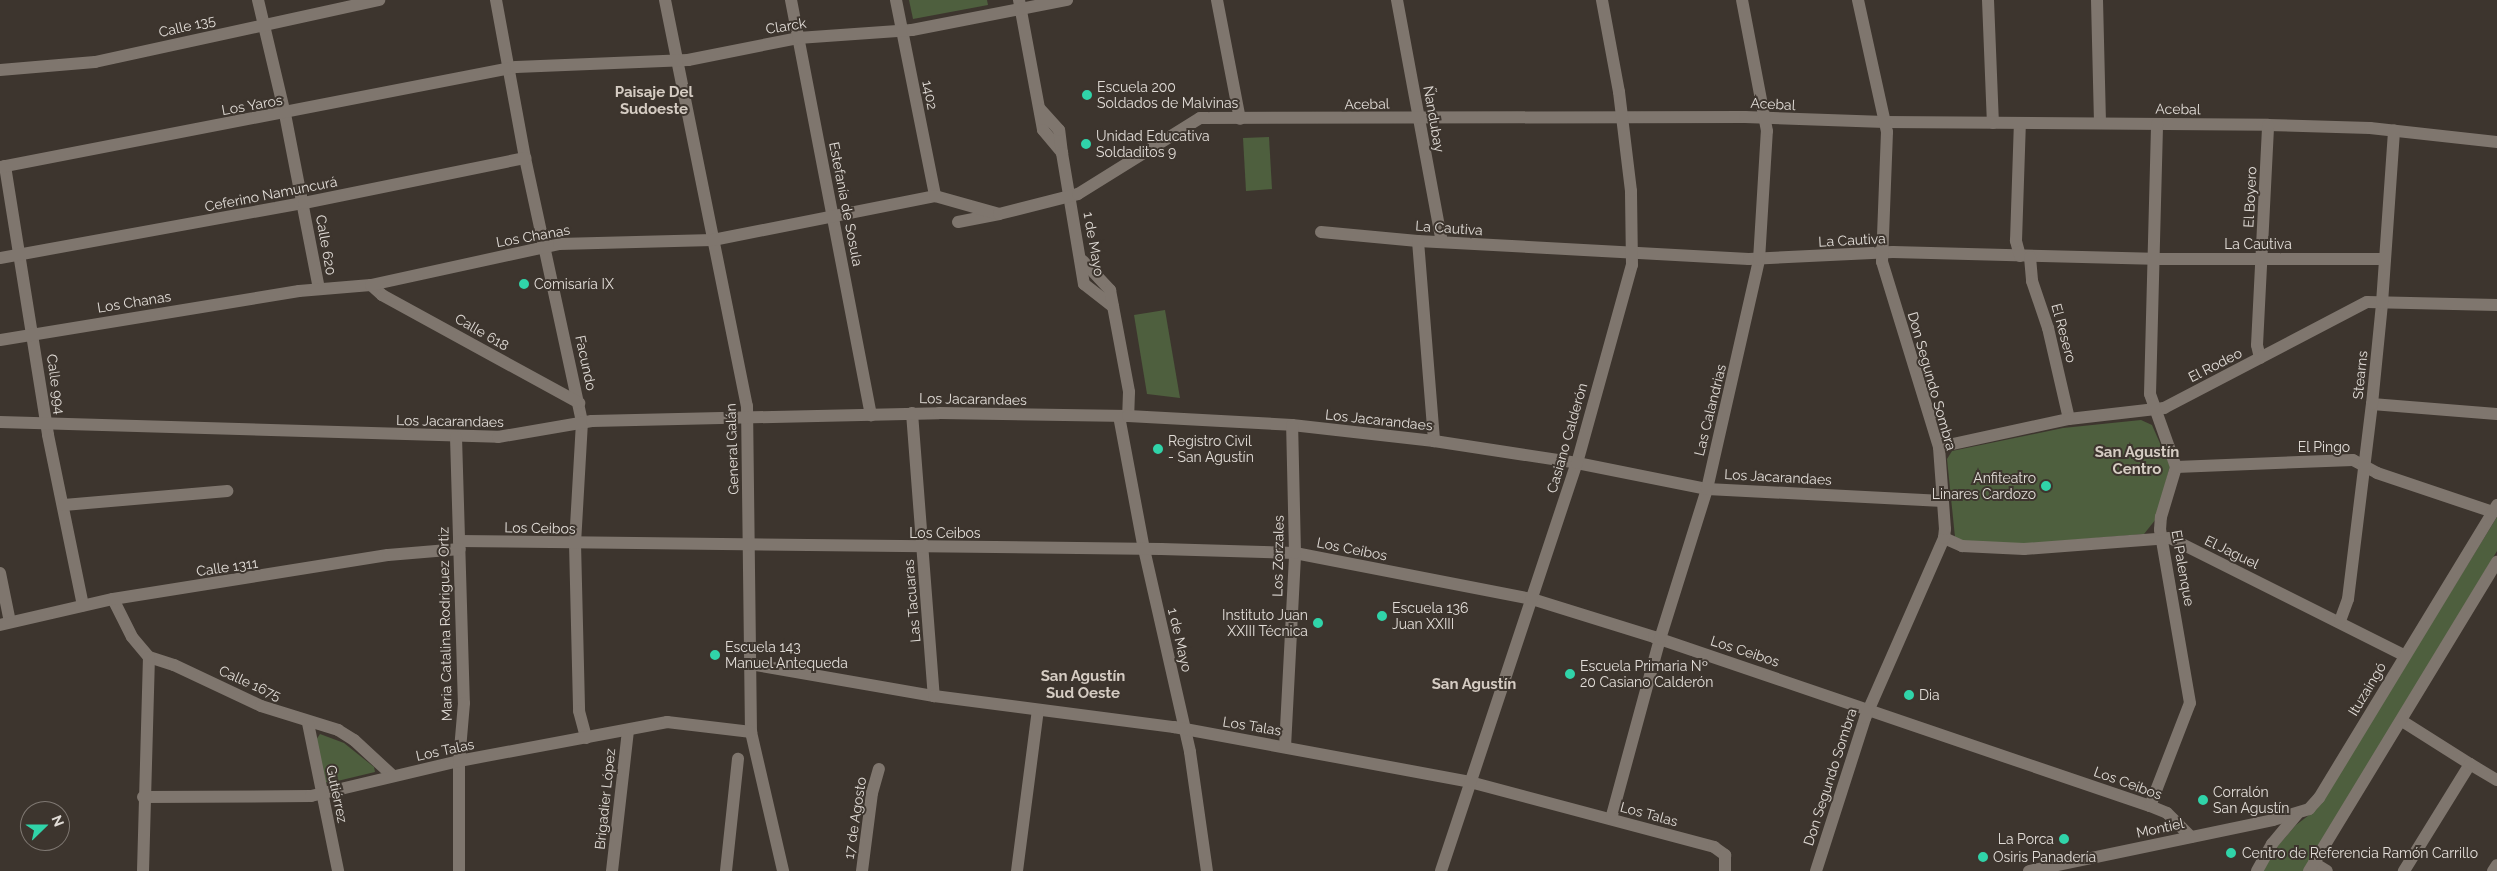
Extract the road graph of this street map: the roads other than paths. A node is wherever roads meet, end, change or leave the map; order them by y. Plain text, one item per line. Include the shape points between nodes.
1 (258, 0) edge
2 (379, 0) edge
3 (496, 0) edge
4 (665, 0) edge
5 (791, 0) edge
6 (896, 0) edge
7 (1067, 0) edge
8 (1217, 0) edge
9 (1397, 0) edge
10 (1602, 0) edge
11 (1742, 0) edge
12 (1858, 0) edge
13 (1988, 0) edge
14 (2097, 0) edge
15 (1020, 5) edge
16 (263, 24) junction
17 (902, 31) junction
18 (798, 38) junction
19 (677, 61) junction
20 (509, 68) junction
21 (0, 70) edge
22 (285, 114) junction
23 (1419, 118) junction
24 (1622, 118) junction
25 (1766, 118) junction
26 (1240, 119) junction
27 (1885, 122) junction
28 (1993, 123) junction
29 (2020, 123) junction
30 (2100, 123) junction
31 (2156, 124) junction
32 (2268, 126) junction
33 (2394, 130) junction
34 (2497, 142) edge
35 (525, 158) junction
36 (3, 166) edge
37 (935, 196) junction
38 (1070, 197) junction
39 (304, 203) junction
40 (999, 214) junction
41 (834, 218) junction
42 (958, 222) dead end
43 (1321, 232) dead end
44 (713, 240) junction
45 (1418, 241) junction
46 (1442, 242) junction
47 (546, 247) junction
48 (1881, 253) junction
49 (21, 255) junction
50 (1633, 255) junction
51 (2025, 256) junction
52 (0, 258) edge
53 (2152, 259) junction
54 (2262, 259) junction
55 (2386, 259) junction
56 (1759, 260) junction
57 (371, 285) junction
58 (319, 289) junction
59 (2382, 303) junction
60 (2497, 305) edge
61 (33, 334) junction
62 (0, 340) edge
63 (2260, 358) junction
64 (579, 403) junction
65 (2372, 404) junction
66 (2154, 410) junction
67 (912, 413) junction
68 (2497, 414) edge
69 (872, 415) junction
70 (1124, 416) junction
71 (748, 418) junction
72 (2068, 419) junction
73 (0, 422) edge
74 (582, 422) junction
75 (46, 423) junction
76 (1292, 425) junction
77 (456, 437) junction
78 (1434, 441) junction
79 (1938, 448) junction
80 (1577, 462) junction
81 (2365, 466) junction
82 (2176, 467) junction
83 (1707, 489) junction
84 (227, 491) dead end
85 (1943, 501) junction
86 (64, 506) junction
87 (2495, 508) edge
88 (1944, 538) junction
89 (2161, 538) junction
90 (575, 543) junction
91 (459, 545) junction
92 (749, 545) junction
93 (923, 548) junction
94 (1144, 549) junction
95 (1295, 554) junction
96 (2497, 562) edge
97 (0, 573) edge
98 (113, 599) junction
99 (1532, 599) junction
100 (83, 605) junction
101 (2340, 621) junction
102 (5, 623) edge
103 (1660, 639) junction
104 (2404, 655) junction
105 (149, 657) junction
106 (750, 664) junction
107 (934, 696) junction
108 (1869, 708) junction
109 (1038, 710) junction
110 (2402, 721) junction
111 (308, 723) junction
112 (628, 730) junction
113 (1185, 730) junction
114 (751, 732) junction
115 (586, 738) junction
116 (1285, 746) junction
117 (738, 759) dead end
118 (459, 761) junction
119 (2470, 764) junction
120 (879, 769) dead end
121 (393, 776) junction
122 (2497, 780) edge
123 (1470, 782) junction
124 (321, 793) junction
125 (143, 797) junction
126 (2150, 806) junction
127 (2297, 814) junction
128 (1612, 819) junction
129 (2254, 825) junction
130 (2191, 837) junction
131 (2272, 844) junction
132 (2497, 865) edge
133 (2311, 867) edge
134 (143, 871) edge
135 (338, 871) edge
136 (459, 871) edge
137 (612, 871) edge
138 (726, 871) edge
139 (783, 871) edge
140 (862, 871) edge
141 (1017, 871) edge
142 (1207, 871) edge
143 (1441, 871) edge
144 (1725, 871) edge
145 (1816, 871) edge
146 (2029, 871) edge
147 (2257, 871) edge
148 (2327, 871) edge
149 (2404, 871) edge
150 (2493, 871) edge

1 - 16 street, Calle 620
2 - 16 street, Calle 135
3 - 20 street, Facundo
4 - 19 street, General Galán
5 - 18 street, Estefanía de Sosula
6 - 17 street, 1402
7 - 15 street, Clarck
8 - 26 street
9 - 23 street, Ñandubay
10 - 24 street, Casiano Calderón
11 - 25 street, Las Calandrias
12 - 27 street, Don Segundo Sombra
13 - 28 street
14 - 30 street
15 - 17 street, Clarck
15 - 38 street, 1 de Mayo via 1040,110 1059,130
16 - 21 street, Calle 135 via 95,62
16 - 22 street, Calle 620
17 - 18 street, Clarck
17 - 37 street, 1402
18 - 19 street, Clarck
18 - 41 street, Estefanía de Sosula
19 - 20 street, Clarck
19 - 44 street, General Galán
20 - 22 street, Los Yaros
20 - 35 street, Facundo
22 - 36 street, Los Yaros
22 - 39 street, Calle 620
23 - 24 street, Acebal
23 - 26 street, Acebal
23 - 46 street, Ñandubay
24 - 25 street, Acebal
24 - 50 street, Casiano Calderón
25 - 27 street, Acebal
25 - 56 street, Las Calandrias
26 - 38 street, Acebal via 1193,120
27 - 28 street, Acebal
27 - 48 street, Don Segundo Sombra
28 - 29 street, Acebal
29 - 30 street, Acebal
29 - 51 street, El Resero via 2016,241
30 - 31 street, Acebal
31 - 32 street, Acebal
31 - 53 street
32 - 33 street, Acebal
32 - 54 street, El Boyero
33 - 34 street, Acebal
33 - 55 street, Stearns
35 - 39 street, Ceferino Namuncurá
35 - 47 street, Facundo
36 - 49 street, Calle 994
37 - 40 street, Los Chanas
37 - 41 street, Los Chanas
38 - 40 street, Los Chanas
38 - 70 street, 1 de Mayo via 1083,261 1110,290 1129,392
39 - 49 street, Ceferino Namuncurá
39 - 58 street, Calle 620
40 - 42 street
41 - 44 street, Los Chanas
41 - 69 street, Estefanía de Sosula
43 - 45 street, La Cautiva
44 - 47 street, Los Chanas via 567,243
44 - 71 street, General Galán
45 - 46 street, La Cautiva
45 - 78 street
46 - 50 street, La Cautiva
47 - 57 street, Los Chanas
47 - 64 street, Facundo
48 - 51 street, La Cautiva
48 - 56 street, La Cautiva
48 - 79 street, Don Segundo Sombra via 1883,272
49 - 52 street, Ceferino Namuncurá
49 - 61 street, Calle 994
50 - 56 street, La Cautiva
50 - 80 street, Casiano Calderón
51 - 53 street, La Cautiva
51 - 72 street, El Resero via 2048,328
53 - 54 street, La Cautiva
53 - 66 street via 2150,394
54 - 55 street, La Cautiva
54 - 63 street, El Boyero via 2257,345
55 - 59 street, Stearns
56 - 83 street, Las Calandrias
57 - 58 street, Los Chanas
57 - 64 street, Calle 618 via 382,295
58 - 61 street, Los Chanas
59 - 60 street, El Rodeo
59 - 63 street, El Rodeo via 2367,302
59 - 65 street, Stearns
61 - 62 street, Los Chanas
61 - 75 street, Calle 994
63 - 66 street, El Rodeo
64 - 74 street, Facundo
65 - 68 street
65 - 81 street, Stearns
66 - 72 street, El Rodeo
66 - 82 street
67 - 69 street, Los Jacarandaes
67 - 70 street, Los Jacarandaes
67 - 93 street, Las Tacuaras
69 - 71 street, Los Jacarandaes
70 - 76 street, Los Jacarandaes
70 - 94 street, 1 de Mayo
71 - 74 street, Los Jacarandaes
71 - 92 street, General Galán
72 - 79 street, El Rodeo
73 - 75 street, Los Jacarandaes
74 - 77 street, Los Jacarandaes via 509,437
74 - 90 street, Facundo
75 - 77 street, Los Jacarandaes
75 - 86 street, Calle 994
76 - 78 street, Los Jacarandaes
76 - 95 street, Los Zorzales
77 - 91 street, Maria Catalina Rodriguez Ortiz
78 - 80 street, Los Jacarandaes
79 - 85 street, Don Segundo Sombra
80 - 83 street, Los Jacarandaes
80 - 99 street, Casiano Calderón
81 - 82 street, El Pingo via 2353,460
81 - 87 street, El Pingo
81 - 101 street, Stearns via 2348,599
82 - 89 street, El Palenque via 2161,517
83 - 85 street, Los Jacarandaes
83 - 103 street, Las Calandrias
84 - 86 street
85 - 88 street, Don Segundo Sombra
86 - 100 street, Calle 994
87 - 104 street, Ituzaingó
88 - 89 street, El Jaguel via 1962,546 2024,549
88 - 108 street, Don Segundo Sombra
89 - 101 street, El Jaguel via 2178,542
89 - 126 street, El Palenque via 2190,703
90 - 91 street, Los Ceibos
90 - 92 street, Los Ceibos
90 - 115 street, Facundo via 579,711
91 - 98 street, Calle 1311
91 - 118 street, Maria Catalina Rodriguez Ortiz via 464,703
92 - 93 street, Los Ceibos
92 - 106 street, General Galán
93 - 94 street, Los Ceibos
93 - 107 street, Las Tacuaras
94 - 95 street, Los Ceibos
94 - 113 street, 1 de Mayo
95 - 99 street, Los Ceibos
95 - 116 street, Los Zorzales
96 - 110 street
97 - 102 street
98 - 100 street, Calle 1311
98 - 105 street, Calle 1675 via 132,637
99 - 103 street, Los Ceibos
99 - 123 street, Casiano Calderón
100 - 102 street, Calle 1311
101 - 104 street, El Jaguel
103 - 108 street, Los Ceibos
103 - 128 street, Las Calandrias
104 - 127 street, Ituzaingó via 2319,798 2309,809
105 - 111 street, Calle 1675
105 - 125 street
106 - 107 street, Los Talas
106 - 114 street, General Galán
107 - 109 street, Los Talas
108 - 126 street, Los Ceibos
108 - 145 street, Don Segundo Sombra
109 - 113 street, Los Talas
109 - 141 street
110 - 119 street
110 - 133 street
111 - 121 street, Calle 1675 via 347,735
111 - 124 street, Gutiérrez
112 - 114 street, Los Talas via 678,721
112 - 115 street, Los Talas
112 - 137 street, Brigadier López
113 - 116 street, Los Talas
113 - 142 street, 1 de Mayo
114 - 139 street, General Galán
115 - 118 street, Los Talas
116 - 123 street, Los Talas
117 - 138 street
118 - 121 street, Los Talas
118 - 136 street, Maria Catalina Rodriguez Ortiz
119 - 122 street
119 - 149 street
120 - 140 street, 17 de Agosto via 872,793
121 - 124 street, Los Talas
123 - 128 street, Los Talas
123 - 143 street, Casiano Calderón
124 - 125 street, Los Talas via 252,798
124 - 135 street, Gutiérrez
125 - 134 street
126 - 130 street, Los Ceibos via 2168,813
127 - 129 street, Montiel
127 - 131 street, Ituzaingó
128 - 144 street, Los Talas via 1714,846 1725,855
129 - 130 street, Montiel
129 - 131 street via 2267,832
130 - 146 street, Montiel
131 - 147 street, Ituzaingó
132 - 150 street
133 - 148 street

